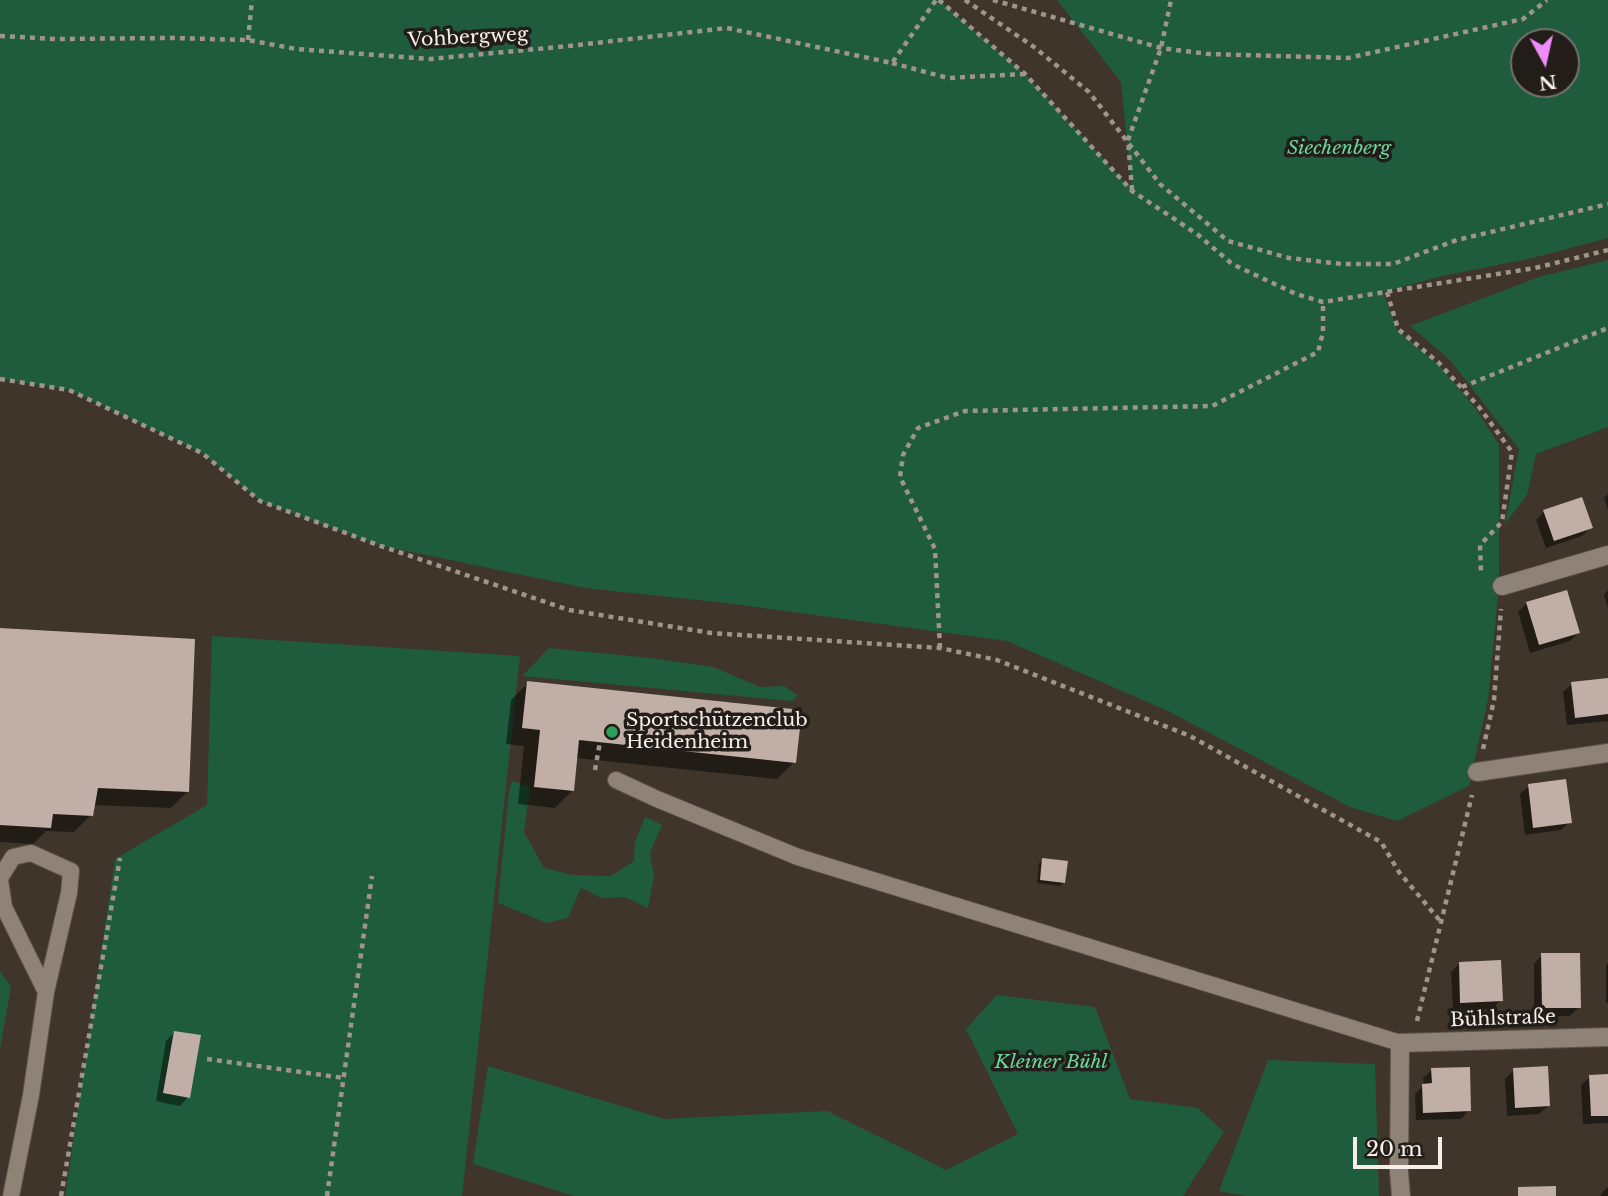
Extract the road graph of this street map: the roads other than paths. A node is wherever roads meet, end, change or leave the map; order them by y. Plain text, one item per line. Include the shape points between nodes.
1 (1608, 555) edge
2 (1502, 586) road end
3 (1608, 753) edge
4 (1477, 772) road end
5 (616, 780) dead end
6 (0, 879) edge
7 (46, 992) junction
8 (1608, 1037) edge
9 (1400, 1043) junction
10 (11, 1196) edge
11 (1401, 1196) edge

1 - 2 street
3 - 4 street
5 - 9 lane via 798,857
6 - 7 lane via 4,907
6 - 7 lane via 13,857 31,853 71,871
7 - 10 lane via 32,1095
8 - 9 street, Bühlstraße
9 - 11 street

